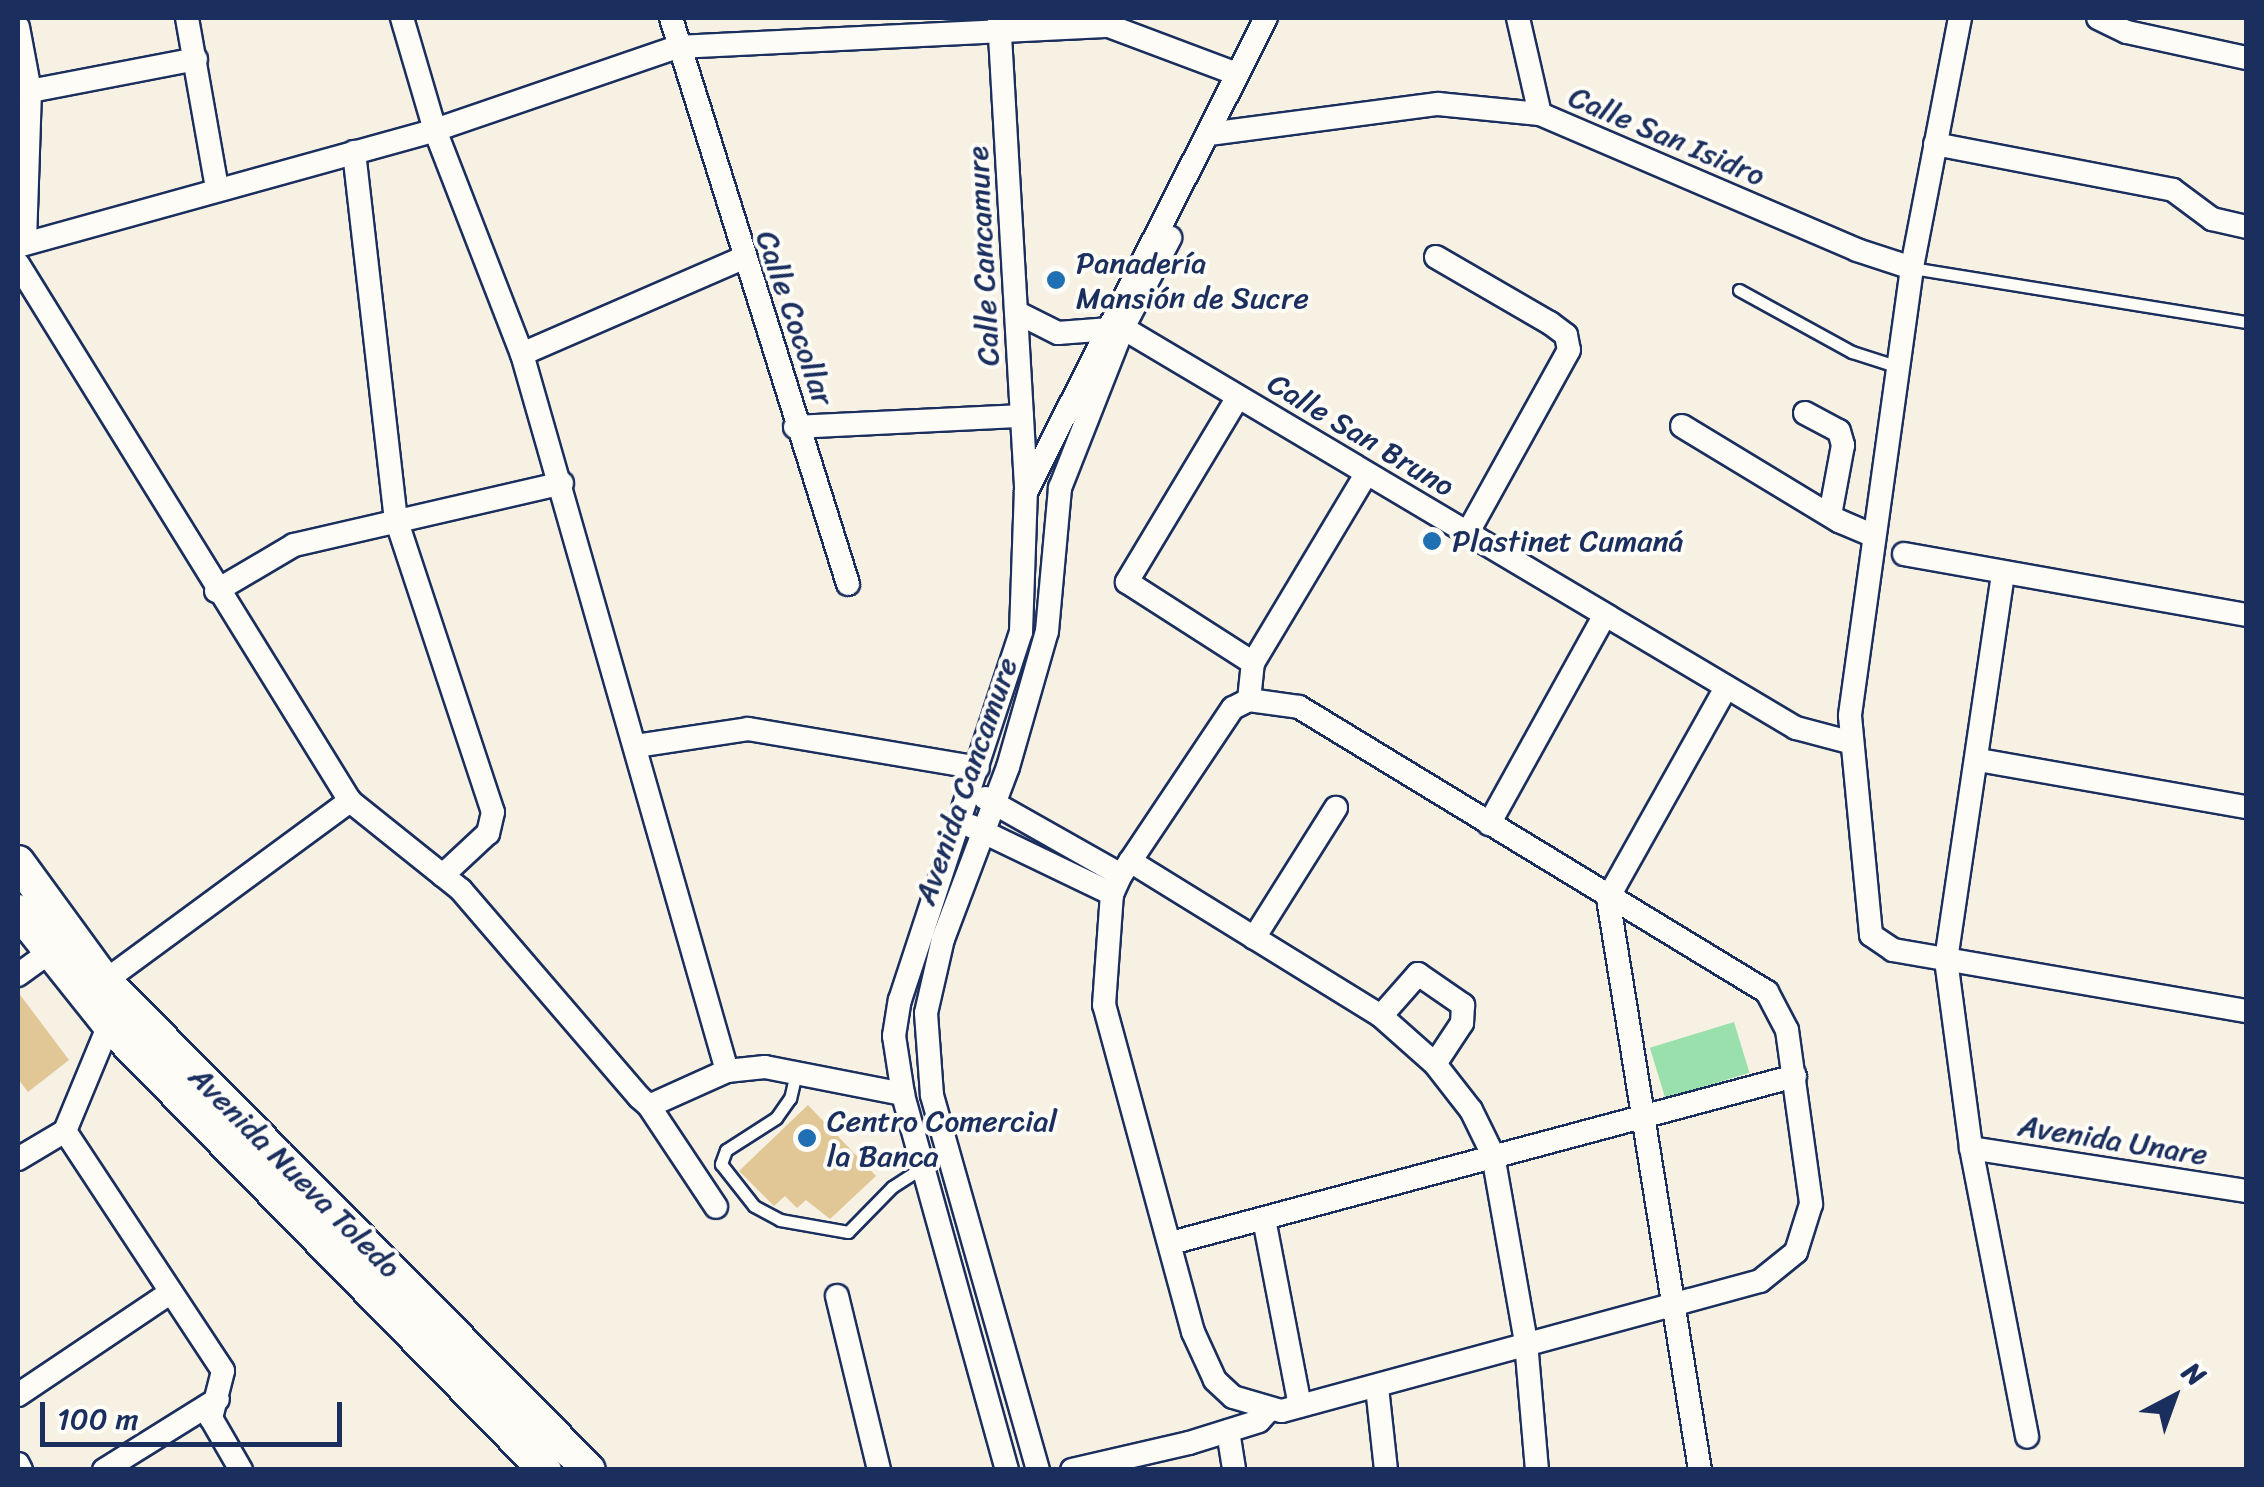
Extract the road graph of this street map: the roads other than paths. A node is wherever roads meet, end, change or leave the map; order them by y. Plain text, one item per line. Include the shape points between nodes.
1 (187, 18) edge
2 (402, 18) edge
3 (670, 18) edge
4 (1266, 18) edge
5 (1518, 18) edge
6 (1960, 18) edge
7 (2098, 18) edge
8 (1000, 26) edge
9 (18, 27) edge
10 (678, 47) junction
11 (196, 58) junction
12 (2246, 58) edge
13 (1237, 74) junction
14 (30, 91) junction
15 (1540, 114) junction
16 (436, 130) junction
17 (1216, 134) junction
18 (1935, 144) junction
19 (354, 152) junction
20 (217, 188) junction
21 (2246, 227) edge
22 (1916, 241) junction
23 (1856, 250) junction
24 (20, 251) edge
25 (1436, 256) dead end
26 (741, 259) junction
27 (1912, 268) junction
28 (1739, 290) dead end
29 (1016, 312) junction
30 (2246, 322) edge
31 (1113, 328) junction
32 (522, 354) junction
33 (1898, 367) junction
34 (1238, 397) junction
35 (1805, 412) dead end
36 (1022, 416) junction
37 (1682, 426) dead end
38 (795, 427) junction
39 (1366, 474) junction
40 (562, 483) junction
41 (1026, 492) junction
42 (1830, 515) junction
43 (396, 519) junction
44 (1468, 532) junction
45 (1874, 536) junction
46 (1904, 554) dead end
47 (2002, 574) junction
48 (848, 584) dead end
49 (216, 591) junction
50 (2246, 614) edge
51 (1605, 615) junction
52 (1252, 663) junction
53 (1726, 688) junction
54 (1249, 700) junction
55 (1850, 742) junction
56 (636, 746) junction
57 (1979, 760) junction
58 (978, 768) junction
59 (970, 792) junction
60 (350, 801) junction
61 (996, 802) junction
62 (2246, 807) edge
63 (1336, 808) dead end
64 (958, 820) junction
65 (1489, 824) junction
66 (1040, 830) junction
67 (984, 831) junction
68 (1028, 854) junction
69 (18, 862) edge
70 (443, 875) junction
71 (1121, 876) junction
72 (1608, 898) junction
73 (18, 910) edge
74 (1254, 938) junction
75 (48, 953) junction
76 (1946, 960) junction
77 (18, 975) edge
78 (94, 988) junction
79 (2246, 1012) edge
80 (1381, 1016) junction
81 (108, 1025) junction
82 (1435, 1064) junction
83 (727, 1071) junction
84 (796, 1073) junction
85 (1795, 1076) junction
86 (903, 1094) junction
87 (650, 1106) junction
88 (1642, 1117) junction
89 (65, 1131) junction
90 (1971, 1148) junction
91 (1492, 1155) junction
92 (18, 1159) edge
93 (926, 1165) junction
94 (2246, 1190) edge
95 (716, 1207) dead end
96 (1264, 1218) junction
97 (1171, 1243) junction
98 (170, 1293) junction
99 (836, 1296) dead end
100 (1672, 1300) junction
101 (1526, 1342) junction
102 (1377, 1387) junction
103 (18, 1396) edge
104 (218, 1399) junction
105 (1300, 1406) junction
106 (1268, 1411) junction
107 (1228, 1431) junction
108 (2027, 1436) dead end
109 (1004, 1469) edge
110 (104, 1470) edge
111 (242, 1470) edge
112 (546, 1470) edge
113 (589, 1470) edge
114 (878, 1470) edge
115 (1038, 1470) edge
116 (1072, 1470) edge
117 (1234, 1470) edge
118 (1386, 1470) edge
119 (1537, 1470) edge
120 (1700, 1470) edge

1 - 11 street
2 - 16 street
3 - 10 street, Calle Cocollar
4 - 13 street, Avenida Cancamure
5 - 15 street
6 - 18 street
7 - 12 street via 2128,32
8 - 10 street
8 - 13 street via 1109,26
8 - 29 street, Calle Cancamure
9 - 14 street
10 - 16 street
10 - 26 street, Calle Cocollar
11 - 14 street
11 - 20 street
13 - 17 street, Avenida Cancamure
14 - 24 street
15 - 17 street, Calle San Isidro via 1438,104
15 - 23 street, Calle San Isidro
16 - 19 street
16 - 32 street
17 - 31 street, Avenida Cancamure
18 - 21 street via 2173,190 2212,219
18 - 22 street
19 - 20 street
19 - 43 street
20 - 24 street
22 - 23 street via 1892,250
22 - 27 street
23 - 27 street, Calle San Isidro
24 - 49 street
25 - 44 street via 1550,323 1566,335 1569,350
26 - 32 street
26 - 38 street, Calle Cocollar
27 - 30 lane
27 - 33 street
28 - 33 lane via 1852,352
29 - 31 street via 1058,333
29 - 36 street, Calle Cancamure
31 - 34 street, Calle San Bruno
31 - 41 street, Avenida Cancamure
31 - 61 street, Avenida Cancamure via 1060,488 1047,631
32 - 40 street
33 - 45 street
34 - 39 street, Calle San Bruno
34 - 52 street via 1127,582
35 - 42 street via 1839,431 1843,446
36 - 38 street, Calle Cocollar
36 - 41 street, Calle Cancamure
37 - 42 street
38 - 48 street
39 - 44 street, Calle San Bruno
39 - 52 street
40 - 43 street
40 - 56 street
41 - 58 street, Avenida Cancamure via 1021,632
42 - 45 street
43 - 49 street via 294,545
43 - 70 street via 492,812 488,833
44 - 51 street, Calle San Bruno
45 - 55 street
46 - 47 street
47 - 50 street
47 - 57 street
49 - 60 street
51 - 53 street, Calle San Bruno
51 - 65 street
52 - 54 street
53 - 55 street, Calle San Bruno via 1796,728
53 - 72 street
54 - 65 street via 1299,708
54 - 71 street via 1225,720
55 - 76 street via 1870,935 1893,950
56 - 58 street via 748,729
56 - 83 street
57 - 62 street
57 - 76 street
58 - 59 street, Avenida Cancamure
59 - 61 street
59 - 64 street, Avenida Cancamure
60 - 70 street
60 - 78 street
61 - 66 street
61 - 67 street, Avenida Cancamure
63 - 74 street
64 - 67 street
64 - 86 street, Avenida Cancamure via 900,1000 894,1036
65 - 72 street
66 - 68 street
66 - 71 street
67 - 68 street
67 - 115 street, Avenida Cancamure via 944,939 926,1013 932,1095
68 - 71 street
69 - 78 main road, Avenida Nueva Toledo
70 - 87 street
71 - 74 street
71 - 97 street via 1104,1005
72 - 85 street via 1733,966 1766,992 1787,1030
72 - 88 street
73 - 75 main road, Avenida Nueva Toledo
74 - 80 street
75 - 77 street
75 - 78 main road, Avenida Nueva Toledo
76 - 79 street
76 - 90 street
78 - 81 main road, Avenida Nueva Toledo
78 - 113 main road, Avenida Nueva Toledo
80 - 82 street
80 - 82 street via 1418,974 1463,1004 1462,1024
81 - 89 street
81 - 112 main road, Avenida Nueva Toledo
82 - 91 street via 1470,1110
83 - 84 street
83 - 87 street
84 - 86 street
84 - 93 lane via 776,1118 726,1150 720,1164 754,1206 780,1220 848,1232 892,1187
85 - 88 street
85 - 100 street via 1811,1204 1796,1252 1760,1281
86 - 93 street
87 - 95 street
88 - 91 street
88 - 100 street
89 - 92 street
89 - 98 street
90 - 94 street, Avenida Unare
90 - 108 street
91 - 96 street
91 - 101 street
93 - 109 street
96 - 97 street
96 - 105 street
97 - 106 street via 1193,1332 1214,1380 1234,1398
98 - 103 street
98 - 104 street via 222,1371
99 - 114 street
100 - 101 street
100 - 120 street
101 - 102 street
101 - 119 street
102 - 105 street
102 - 118 street
104 - 110 street
104 - 111 street via 213,1426
105 - 106 street
106 - 107 street
107 - 116 street
107 - 117 street

